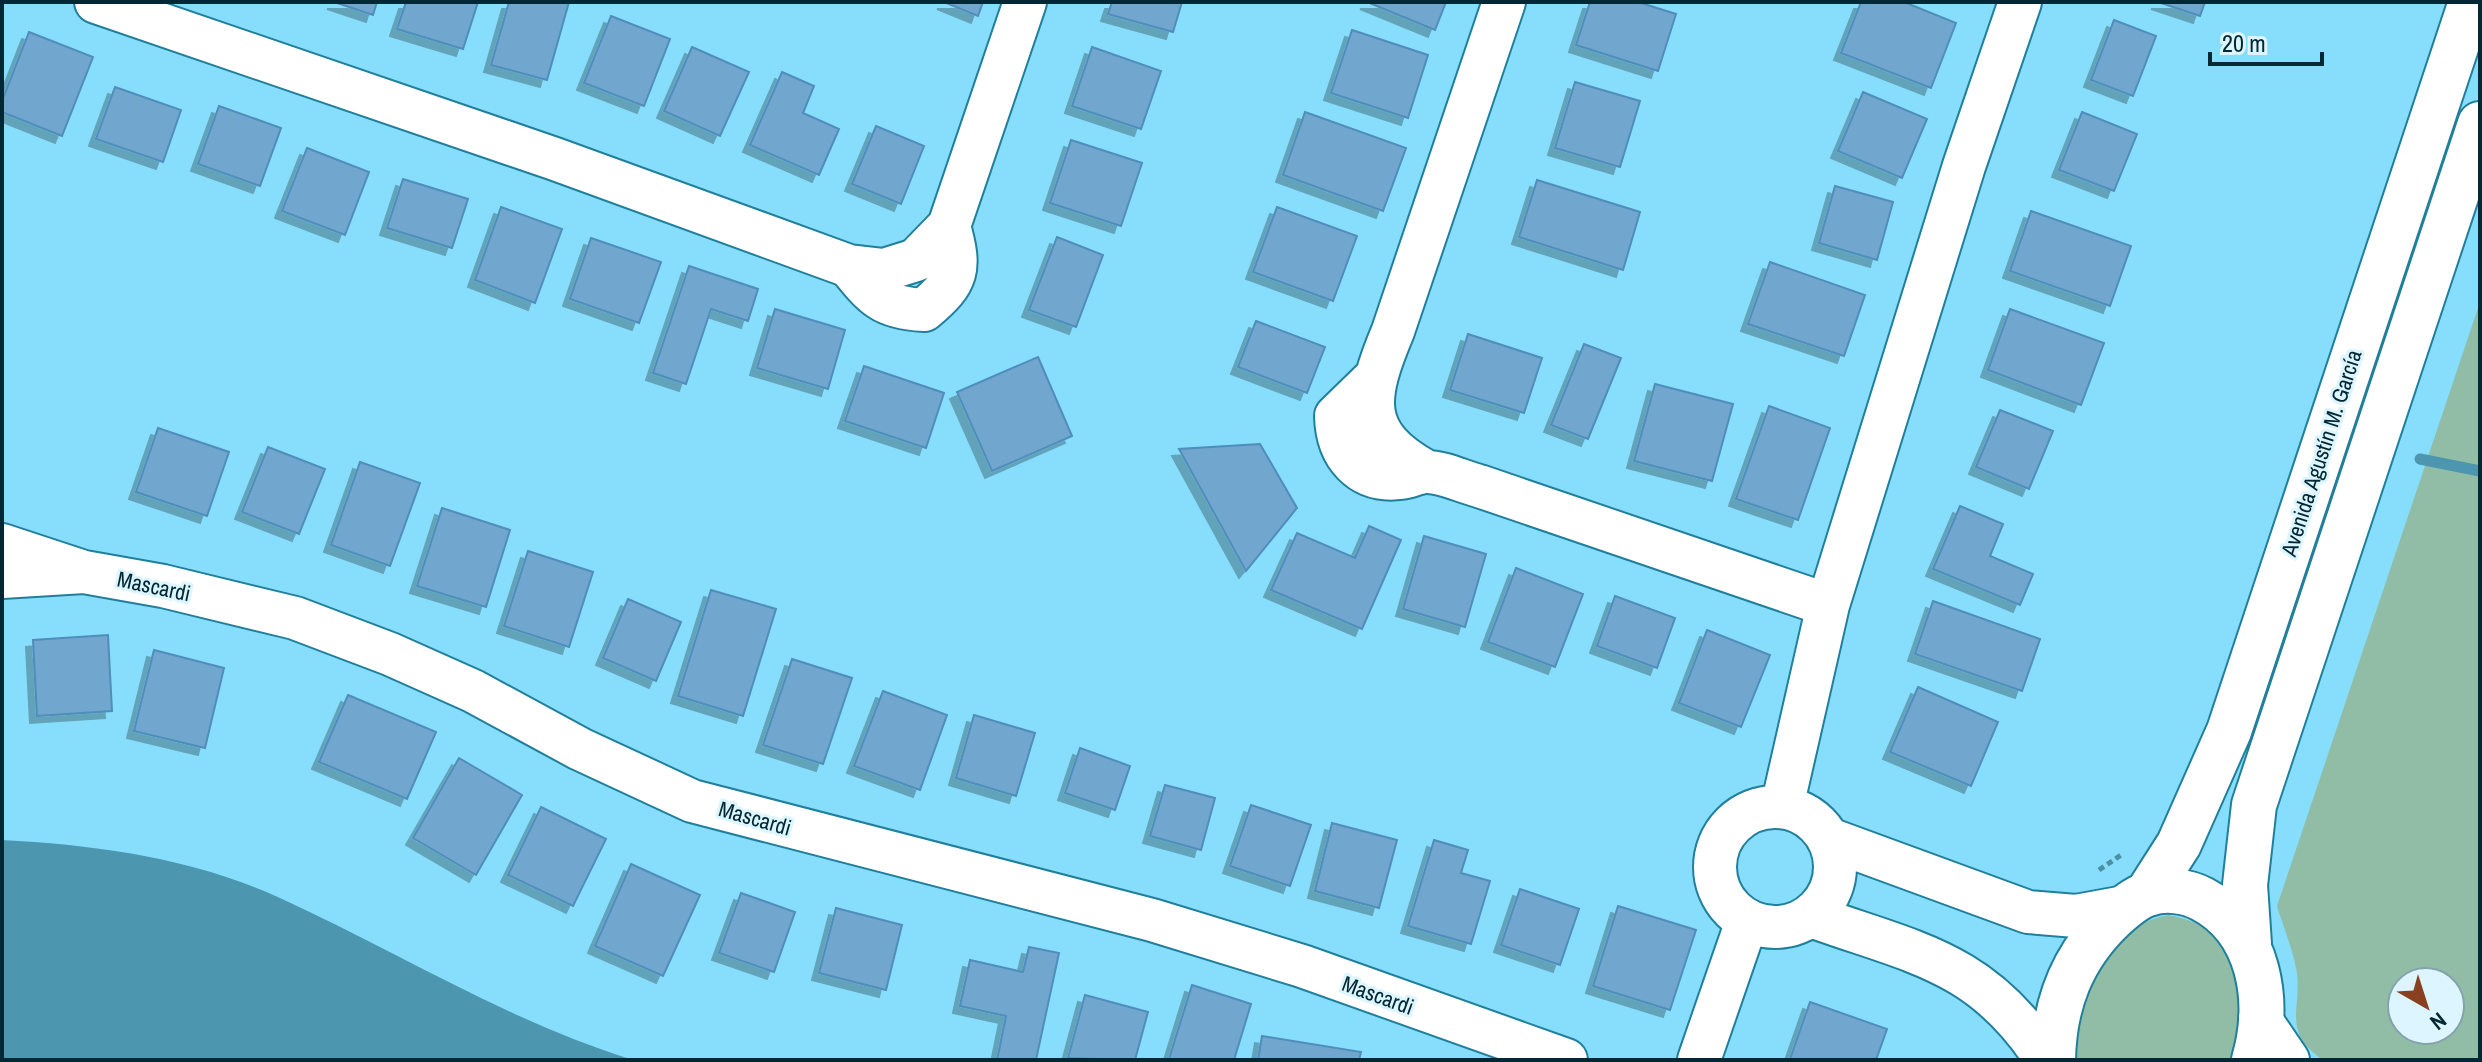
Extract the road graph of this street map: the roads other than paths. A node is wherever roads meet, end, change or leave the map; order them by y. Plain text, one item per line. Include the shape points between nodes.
1 (96, 2) edge
2 (1025, 2) edge
3 (1504, 2) edge
4 (2020, 2) edge
5 (2471, 2) edge
6 (2480, 124) edge
7 (2, 545) edge
8 (84, 572) junction
9 (2, 577) edge
10 (1828, 605) junction
11 (1782, 807) junction
12 (1829, 839) junction
13 (2136, 900) junction
14 (1811, 916) junction
15 (1747, 921) junction
16 (2249, 944) junction
17 (1445, 1019) junction
18 (2257, 1040) edge
19 (1488, 1060) edge
20 (1566, 1060) edge
21 (1699, 1060) edge
22 (2046, 1060) edge
23 (2053, 1060) edge
24 (2288, 1060) edge

1 - 2 street via 849,266 884,270 916,260 949,226
3 - 10 street via 1393,331 1373,380 1336,416 1344,451 1354,468 1372,477 1427,472
4 - 10 street
5 - 13 main road, Avenida Agustín M. García via 2229,731 2179,844
6 - 16 main road via 2254,805 2245,885
7 - 8 street
8 - 9 street
8 - 17 street, Mascardi via 295,618 473,691 692,801 1152,920 1302,966
10 - 11 street
11 - 12 street via 1817,823
11 - 15 street via 1761,808 1742,817 1718,850 1715,871 1720,891
12 - 13 street via 2028,912 2076,916
12 - 14 street via 1835,855 1834,880 1824,904
13 - 16 main road via 2171,890 2195,895 2232,920
13 - 23 main road, Avenida Agustín M. García via 2079,957 2053,1033
14 - 15 street via 1780,927
14 - 22 street via 1956,968 1995,996
15 - 21 street
16 - 18 main road via 2261,994
17 - 19 street, Mascardi
17 - 20 street, Mascardi
18 - 24 street

